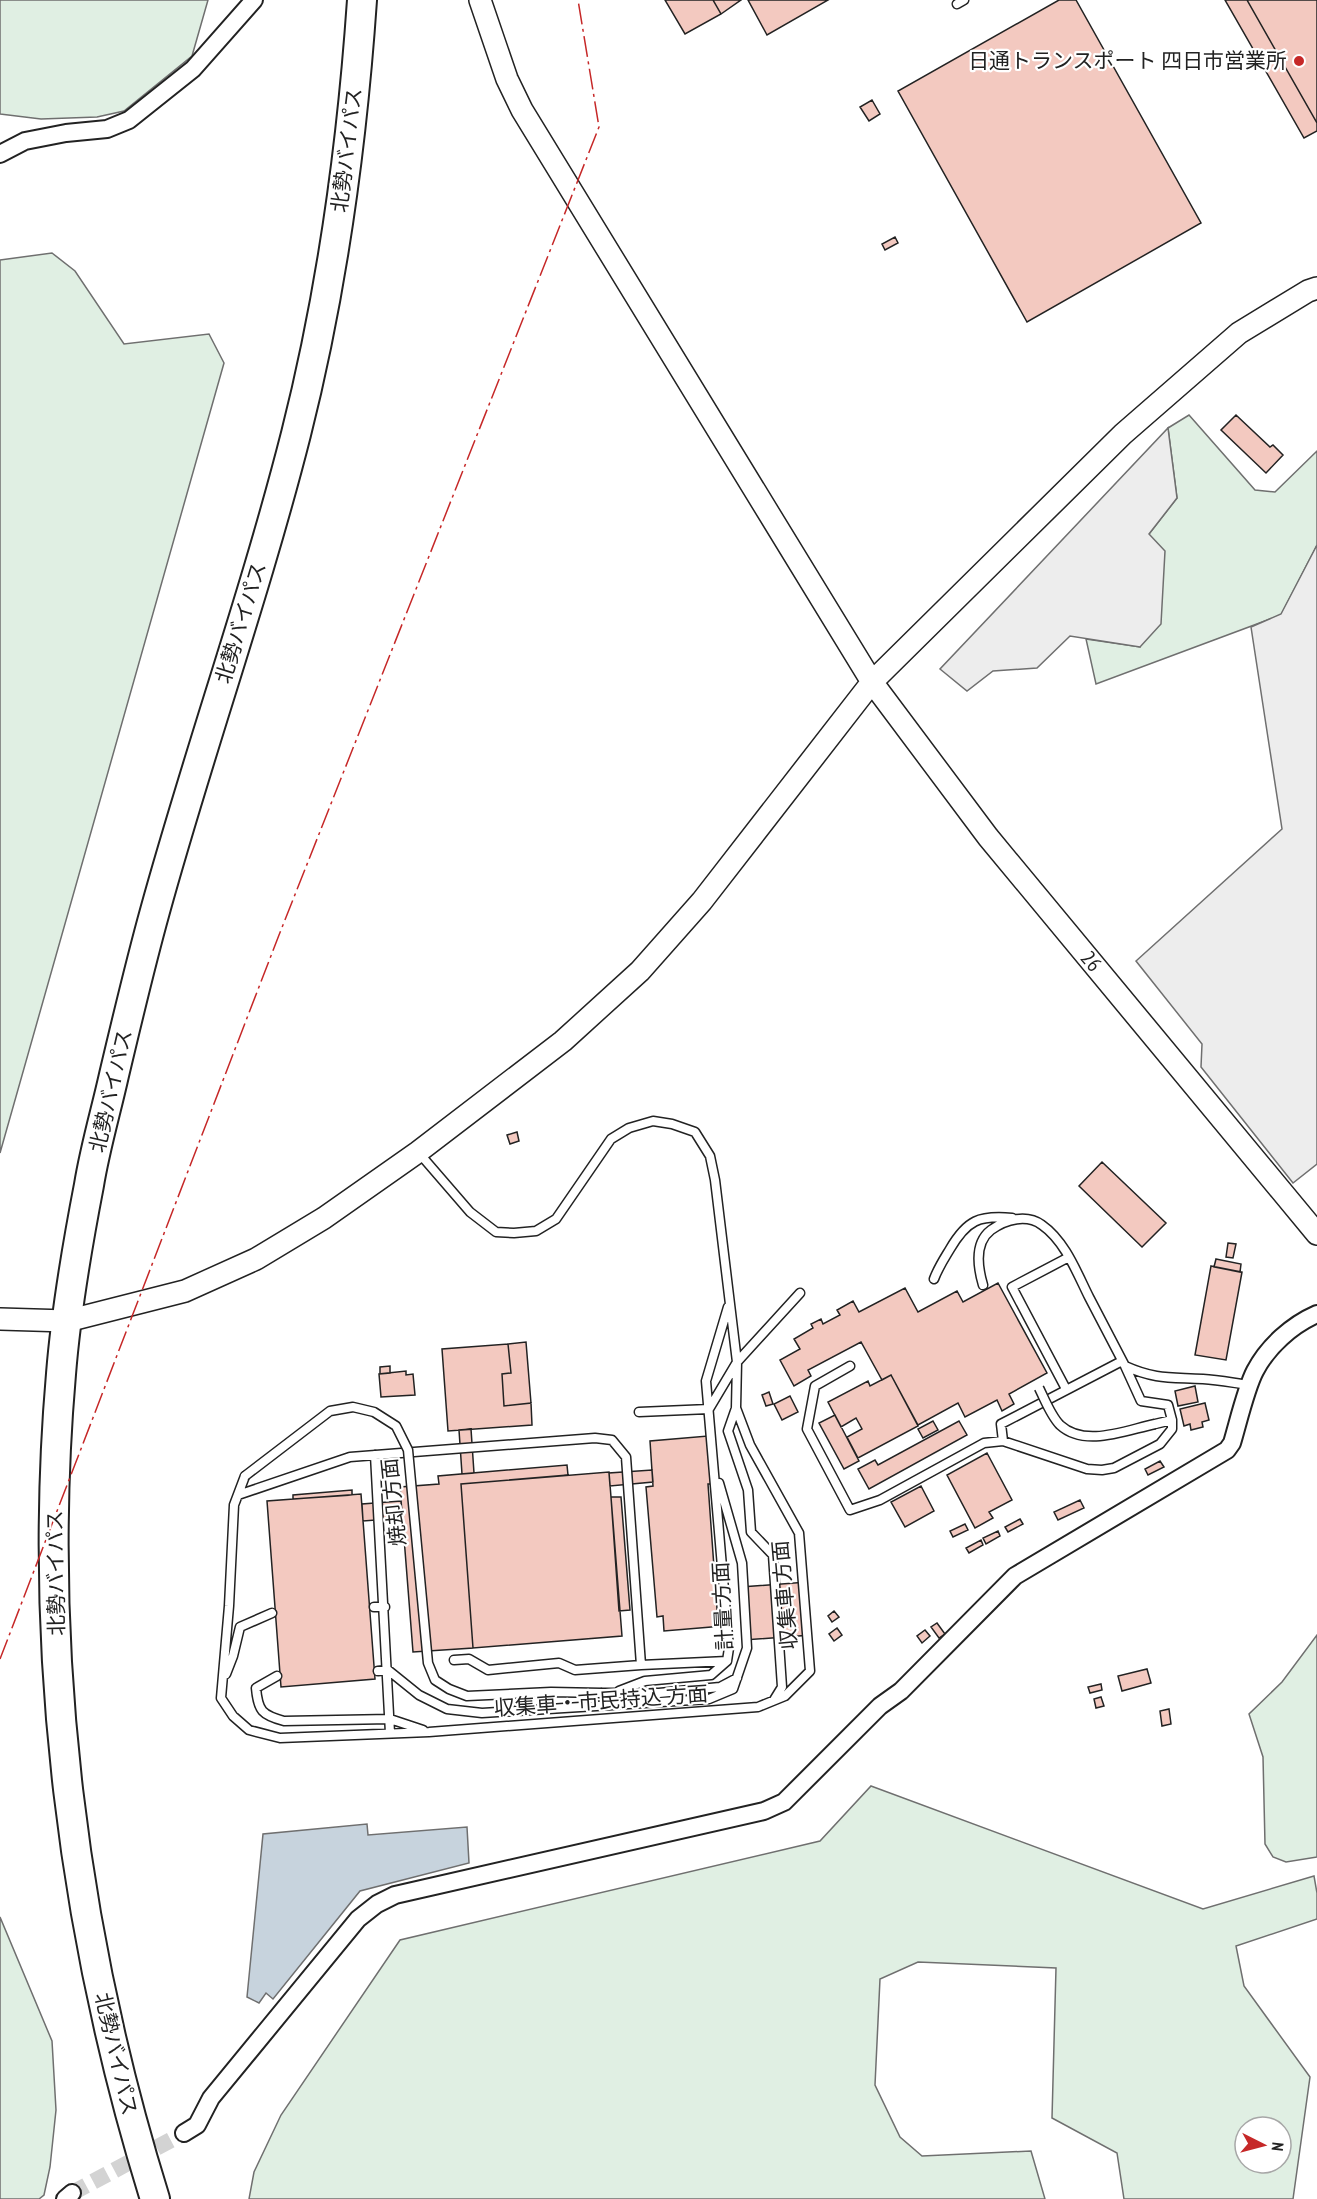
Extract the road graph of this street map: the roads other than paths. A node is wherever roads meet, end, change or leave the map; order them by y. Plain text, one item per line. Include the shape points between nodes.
1 (254, 0) edge
2 (362, 0) edge
3 (480, 0) edge
4 (0, 154) edge
5 (1317, 288) edge
6 (872, 682) junction
7 (418, 1152) junction
8 (1016, 1219) junction
9 (1317, 1234) edge
10 (1069, 1257) junction
11 (934, 1279) dead end
12 (983, 1285) dead end
13 (800, 1293) dead end
14 (729, 1303) junction
15 (1317, 1314) edge
16 (0, 1318) edge
17 (67, 1322) junction
18 (737, 1362) junction
19 (1124, 1364) junction
20 (850, 1366) dead end
21 (1250, 1385) junction
22 (1039, 1388) dead end
23 (1066, 1389) junction
24 (736, 1408) junction
25 (709, 1409) junction
26 (639, 1412) dead end
27 (1172, 1420) junction
28 (1003, 1441) junction
29 (375, 1455) junction
30 (714, 1462) junction
31 (238, 1495) junction
32 (374, 1607) dead end
33 (385, 1607) junction
34 (272, 1613) dead end
35 (454, 1660) dead end
36 (727, 1661) junction
37 (642, 1665) junction
38 (383, 1670) junction
39 (277, 1676) dead end
40 (737, 1678) junction
41 (223, 1680) junction
42 (602, 1693) joint
43 (613, 1693) junction
44 (774, 1700) junction
45 (390, 1719) junction
46 (429, 1732) junction
47 (390, 1733) junction
48 (184, 2133) tunnel mouth
49 (155, 2199) edge

1 - 4 street via 193,69 129,120 107,129 24,141
2 - 17 highway, 北勢バイパス via 353,109 321,321 296,433 254,583 155,912 89,1180
3 - 6 street, 26 via 522,110
5 - 6 street via 1239,333 1123,434
6 - 7 street via 702,901 640,971 563,1041
6 - 9 street, 26 via 988,837
7 - 14 lane via 470,1212 496,1232 514,1233 536,1231 556,1219 611,1139 629,1128 653,1121 695,1132 710,1156 715,1180
7 - 17 street via 324,1218 256,1259 185,1291
8 - 10 lane via 1040,1223
8 - 11 lane via 983,1218 961,1230
8 - 12 lane via 989,1231 983,1240 979,1254
10 - 19 lane
10 - 23 lane via 1012,1287
13 - 18 lane
14 - 18 lane
14 - 25 lane via 706,1381
15 - 21 street via 1303,1320 1278,1341 1255,1371
16 - 17 street
17 - 49 highway, 北勢バイパス via 54,1501 56,1638 65,1765 104,2008
18 - 24 lane
18 - 25 lane
19 - 21 lane via 1166,1379
19 - 23 lane
19 - 27 lane via 1141,1401 1168,1405
20 - 28 lane via 816,1386 807,1429 850,1510 880,1500 984,1443
21 - 48 street via 1227,1450 1015,1576 784,1803 764,1812 395,1895 377,1904 358,1919 211,2098 197,2125
22 - 27 lane, bridge via 1059,1424 1086,1436
23 - 28 lane via 1001,1424
24 - 44 lane via 728,1431 748,1490 750,1532 773,1555 782,1687
24 - 44 lane, 収集車 方面 via 750,1444 800,1533 810,1671 784,1696
25 - 26 lane
25 - 30 lane
27 - 28 lane via 1172,1429 1160,1444 1114,1468 1102,1470 1087,1469
29 - 31 lane via 350,1457
29 - 33 lane
29 - 37 lane via 595,1438 612,1440 626,1457
30 - 36 lane
30 - 40 lane, 計量 方面 via 742,1563 747,1648
31 - 41 lane, 焼却 方面 via 234,1505
31 - 42 lane, 焼却 方面, bridge via 245,1476 330,1411 353,1407 374,1412 396,1426 408,1450 428,1663 435,1680 467,1696
32 - 33 lane
33 - 38 lane
34 - 41 lane via 240,1627
35 - 37 lane via 469,1659 488,1670 559,1663 575,1670
36 - 37 lane
36 - 43 lane via 711,1675 645,1681
38 - 40 lane, 計量 方面 via 447,1709 482,1713 709,1699 733,1689
38 - 45 lane
39 - 45 lane via 256,1688 257,1705 268,1717 284,1721
40 - 43 lane, 計量 方面 via 720,1687
41 - 47 lane, 焼却 方面 via 222,1698 233,1716 249,1730 280,1738
42 - 43 lane, 計量 方面
44 - 46 lane, 収集車・市民持込 方面 via 758,1707
45 - 46 lane
45 - 47 lane
46 - 47 lane, 収集車・市民持込 方面

